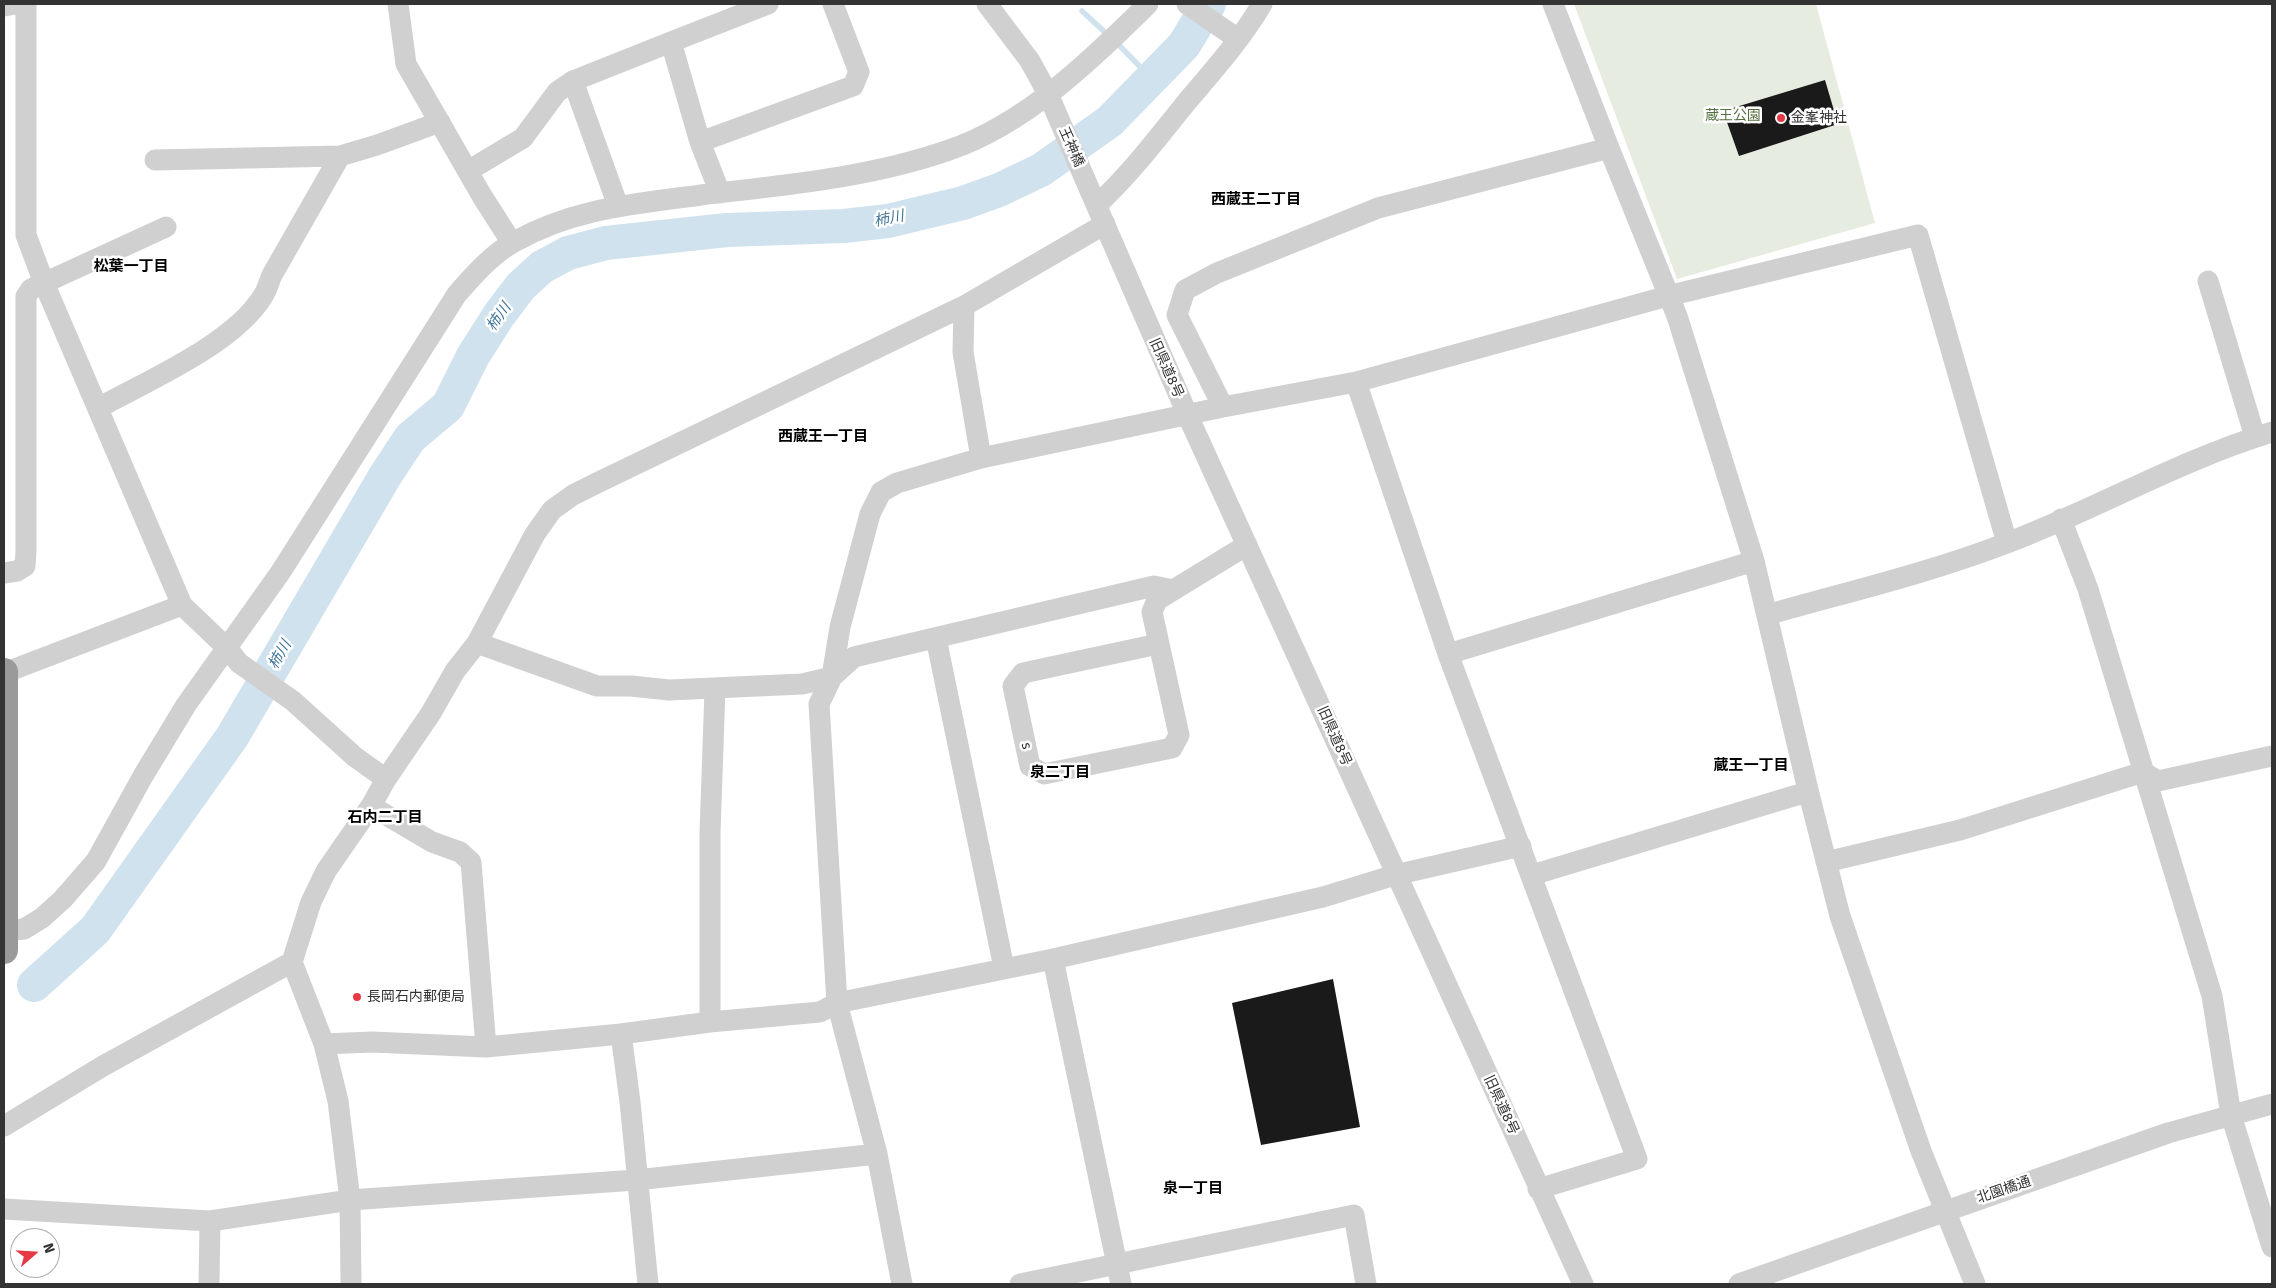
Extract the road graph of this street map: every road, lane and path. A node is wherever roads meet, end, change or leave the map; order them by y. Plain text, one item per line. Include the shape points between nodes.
1 (16, 4) edge
2 (26, 4) edge
3 (398, 4) edge
4 (768, 4) edge
5 (833, 4) edge
6 (988, 4) edge
7 (1148, 4) edge
8 (1187, 4) edge
9 (1262, 4) edge
10 (1553, 4) edge
11 (4, 6) edge
12 (1233, 35) junction
13 (671, 42) junction
14 (572, 81) junction
15 (1050, 100) junction
16 (440, 122) junction
17 (700, 142) junction
18 (1609, 148) junction
19 (340, 156) junction
20 (155, 160) dead end
21 (468, 171) junction
22 (720, 193) junction
23 (1097, 205) junction
24 (618, 206) junction
25 (166, 227) dead end
26 (512, 243) junction
27 (2208, 281) dead end
28 (44, 283) junction
29 (1668, 296) junction
30 (964, 306) junction
31 (1356, 382) junction
32 (1223, 407) junction
33 (98, 408) junction
34 (1188, 416) junction
35 (2264, 435) edge
36 (981, 458) junction
37 (2061, 519) junction
38 (2007, 543) junction
39 (1247, 545) junction
40 (1754, 561) junction
41 (4, 573) edge
42 (1173, 590) junction
43 (182, 605) junction
44 (1767, 615) junction
45 (936, 638) junction
46 (478, 643) junction
47 (1158, 644) junction
48 (1448, 654) junction
49 (233, 656) junction
50 (4, 672) edge
51 (832, 677) junction
52 (715, 689) junction
53 (2272, 756) edge
54 (2143, 772) junction
55 (386, 779) junction
56 (1808, 794) junction
57 (371, 806) junction
58 (1521, 846) junction
59 (1826, 862) junction
60 (1395, 875) junction
61 (1532, 875) junction
62 (4, 932) edge
63 (4, 950) edge
64 (1053, 959) junction
65 (292, 962) junction
66 (1004, 968) junction
67 (837, 1003) junction
68 (710, 1022) junction
69 (621, 1034) junction
70 (324, 1044) junction
71 (486, 1047) junction
72 (2272, 1104) edge
73 (2231, 1115) junction
74 (4, 1126) edge
75 (877, 1154) junction
76 (636, 1180) junction
77 (1538, 1189) junction
78 (350, 1200) junction
79 (4, 1209) edge
80 (1946, 1211) junction
81 (210, 1221) junction
82 (2272, 1247) edge
83 (1119, 1274) edge
84 (209, 1284) edge
85 (351, 1284) edge
86 (648, 1284) edge
87 (902, 1284) edge
88 (1020, 1284) edge
89 (1366, 1284) edge
90 (1583, 1284) edge
91 (1739, 1284) edge
92 (1975, 1284) edge

1 - 11 street
2 - 28 street via 26,235
3 - 16 street via 406,64
4 - 13 street
5 - 17 street via 859,72 854,86
6 - 15 street via 1030,61
7 - 15 street
8 - 12 street
9 - 12 street
10 - 18 street
12 - 23 street via 1130,171
13 - 14 street
13 - 17 street
14 - 21 street via 557,92 523,138
14 - 24 street
15 - 22 street via 983,136 924,158 810,183
15 - 23 street, 王神橋
16 - 19 street
16 - 21 street
17 - 22 street
18 - 29 street
18 - 32 street via 1378,208 1185,290 1177,315
19 - 20 street
19 - 33 street via 252,311 212,345
21 - 26 street
22 - 24 street
23 - 30 street
23 - 34 street, 旧県道8号
24 - 26 street via 582,213 547,225
25 - 28 street
26 - 49 street via 457,294 280,573
27 - 35 street
28 - 33 street
28 - 41 street via 31,289 26,296 25,566
29 - 31 street
29 - 38 street via 1918,235
29 - 40 street
30 - 36 street via 963,352
30 - 46 street via 566,500 552,510 535,534
31 - 32 street
31 - 48 street
32 - 34 street
33 - 43 street
34 - 36 street
34 - 39 street, 旧県道8号
35 - 37 street via 2173,469
36 - 51 street via 907,479 881,492 870,514 840,627
37 - 38 street
37 - 54 street via 2088,589
38 - 44 street
39 - 42 street, s
39 - 60 street, 旧県道8号
40 - 44 street
40 - 48 street
42 - 45 street via 1154,586
42 - 47 street, s via 1157,600 1152,612
43 - 49 street
43 - 50 street
44 - 56 street
45 - 51 street via 854,657
45 - 66 street
46 - 52 street via 597,686
46 - 55 street via 455,672
47 - 47 street, s via 1179,735 1172,748 1044,774 1030,766 1013,686 1023,673
48 - 58 street
49 - 55 street via 293,701 355,757
49 - 62 street via 181,713 96,861 42,918 24,929
50 - 62 highway
51 - 52 street via 802,684
51 - 67 street via 819,704
52 - 68 street via 710,833
53 - 54 street via 2158,781
54 - 59 street via 1960,830
54 - 73 street via 2212,996
55 - 57 street
56 - 59 street
56 - 61 street
57 - 65 street via 326,871 311,902
57 - 71 street via 432,842 460,852 471,862
58 - 60 street
58 - 61 street
59 - 80 street via 1840,916 1880,1036
60 - 64 street via 1323,897
60 - 77 street, 旧県道8号
61 - 77 street via 1637,1159
62 - 63 highway
64 - 66 street
64 - 83 street
65 - 70 street
65 - 74 street
66 - 67 street
67 - 68 street via 820,1012
67 - 75 street
68 - 69 street
69 - 71 street
69 - 76 street
70 - 71 street via 372,1042
70 - 78 street via 338,1101
72 - 73 street, 北園橋通
73 - 80 street, 北園橋通 via 2168,1133
73 - 82 street
75 - 76 street
75 - 87 street
76 - 78 street
76 - 86 street
77 - 90 street, 旧県道8号
78 - 81 street
78 - 85 street
79 - 81 street
80 - 91 street, 北園橋通
80 - 92 street
81 - 84 street
83 - 88 street
83 - 89 street via 1354,1215

